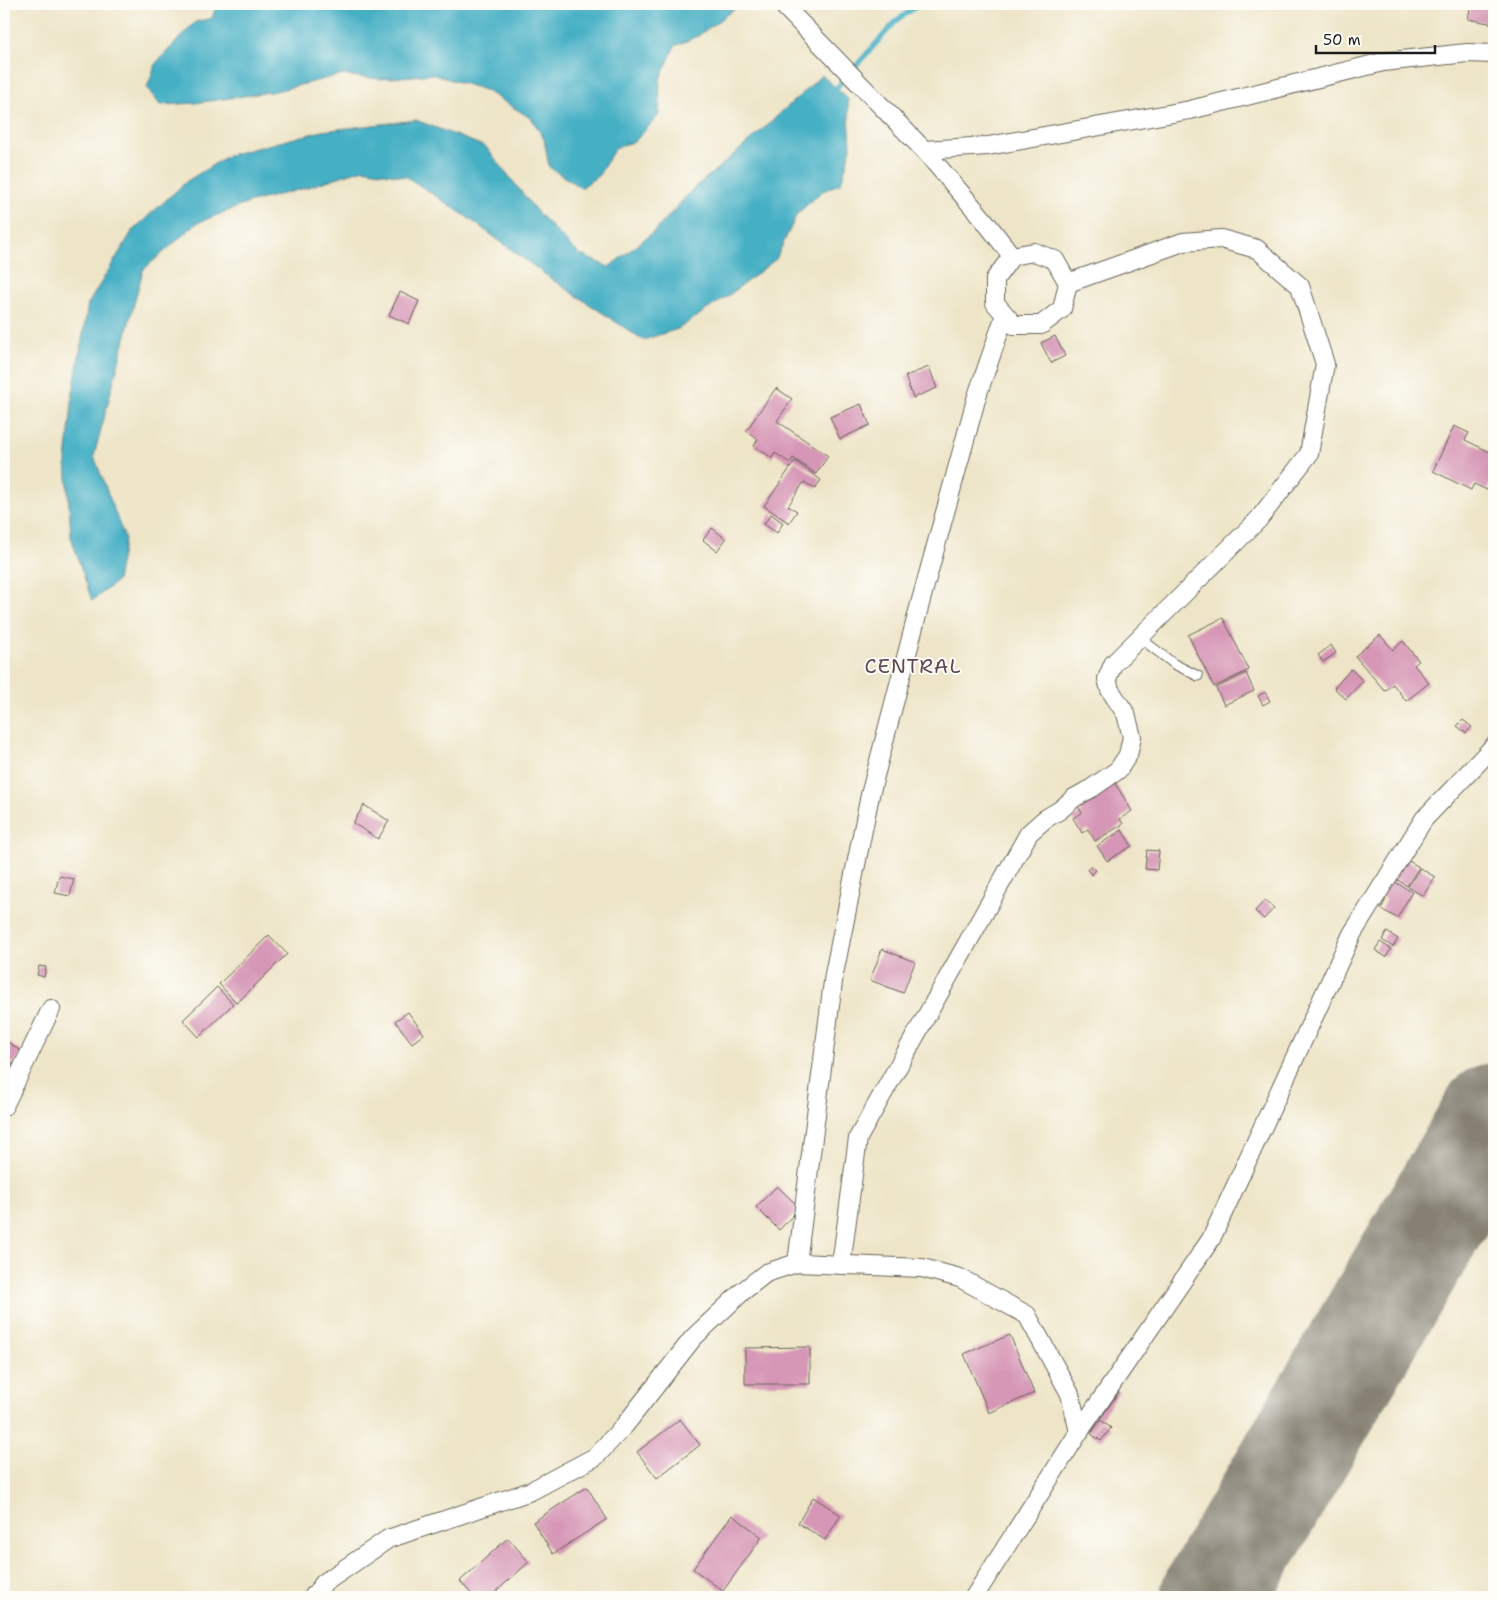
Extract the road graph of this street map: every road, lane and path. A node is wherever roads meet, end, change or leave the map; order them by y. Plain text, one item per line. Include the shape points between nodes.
1 (782, 4) edge
2 (1494, 54) edge
3 (924, 150) junction
4 (1012, 256) junction
5 (1068, 283) junction
6 (1005, 315) junction
7 (1139, 637) junction
8 (1198, 676) dead end
9 (1494, 746) edge
10 (51, 1009) dead end
11 (4, 1106) edge
12 (797, 1263) junction
13 (841, 1265) junction
14 (1079, 1432) junction
15 (314, 1597) edge
16 (974, 1597) edge

1 - 3 street
2 - 3 street via 1467,53 1383,62 1190,110 988,146
3 - 4 street
4 - 5 street via 1034,252 1055,260
4 - 6 street via 995,279 996,303
5 - 6 street via 1062,309 1042,325 1014,325
5 - 7 street via 1183,242 1221,239 1257,249 1300,286 1324,364 1309,454 1258,520
6 - 12 street via 977,396 870,795 834,974
7 - 8 lane via 1174,664
7 - 13 street via 1113,664 1107,679 1110,690 1126,714 1132,738 1128,755 1118,770 1074,798 1029,833 858,1138
9 - 14 street via 1424,819 1352,934 1212,1239
10 - 11 street
12 - 13 street
12 - 15 street via 766,1273 700,1332 595,1457 531,1491 388,1539 324,1583
13 - 14 street via 922,1268 960,1278 1027,1315 1070,1394
14 - 16 street

